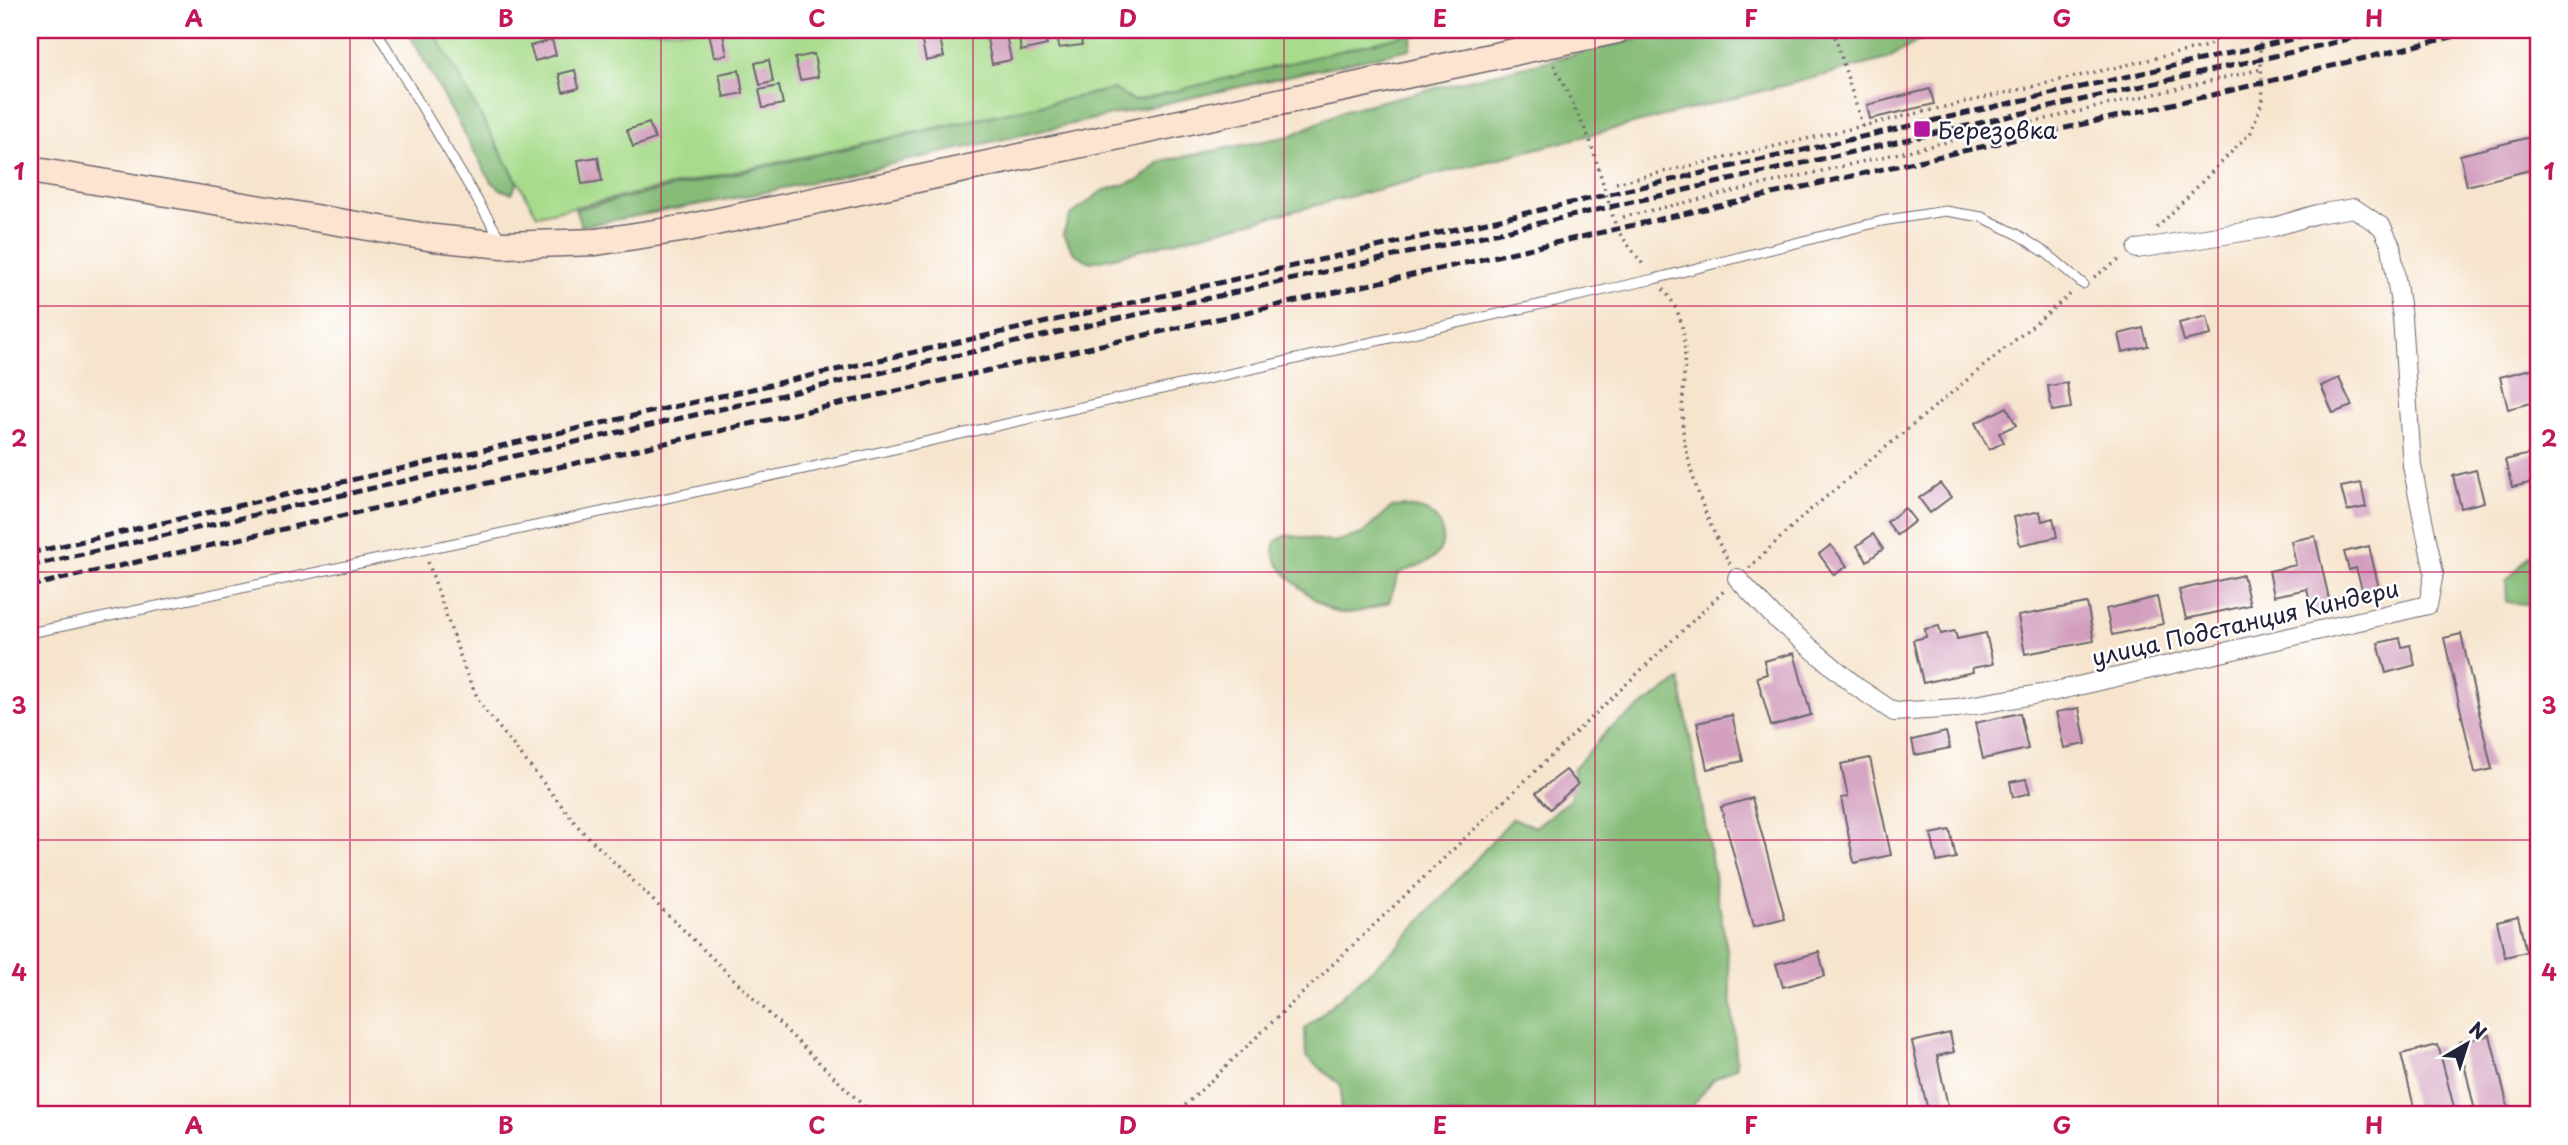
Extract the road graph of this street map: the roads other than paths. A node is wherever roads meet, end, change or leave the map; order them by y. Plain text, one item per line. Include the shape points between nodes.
1 (376, 30) edge
2 (1616, 30) edge
3 (30, 170) edge
4 (503, 245) junction
5 (2137, 248) road end
6 (2083, 284) road end
7 (1737, 578) road end
8 (30, 632) edge

1 - 4 lane
2 - 4 street via 687,228 596,242
3 - 4 street via 434,238
5 - 7 street, улица Подстанция Киндери via 2274,227 2354,208 2382,227 2393,258 2402,317 2412,466 2434,573 2428,605 2052,692 1957,708 1894,712 1774,617
6 - 8 lane via 2049,254 1982,217 1945,211 1882,221 1654,279 813,467

